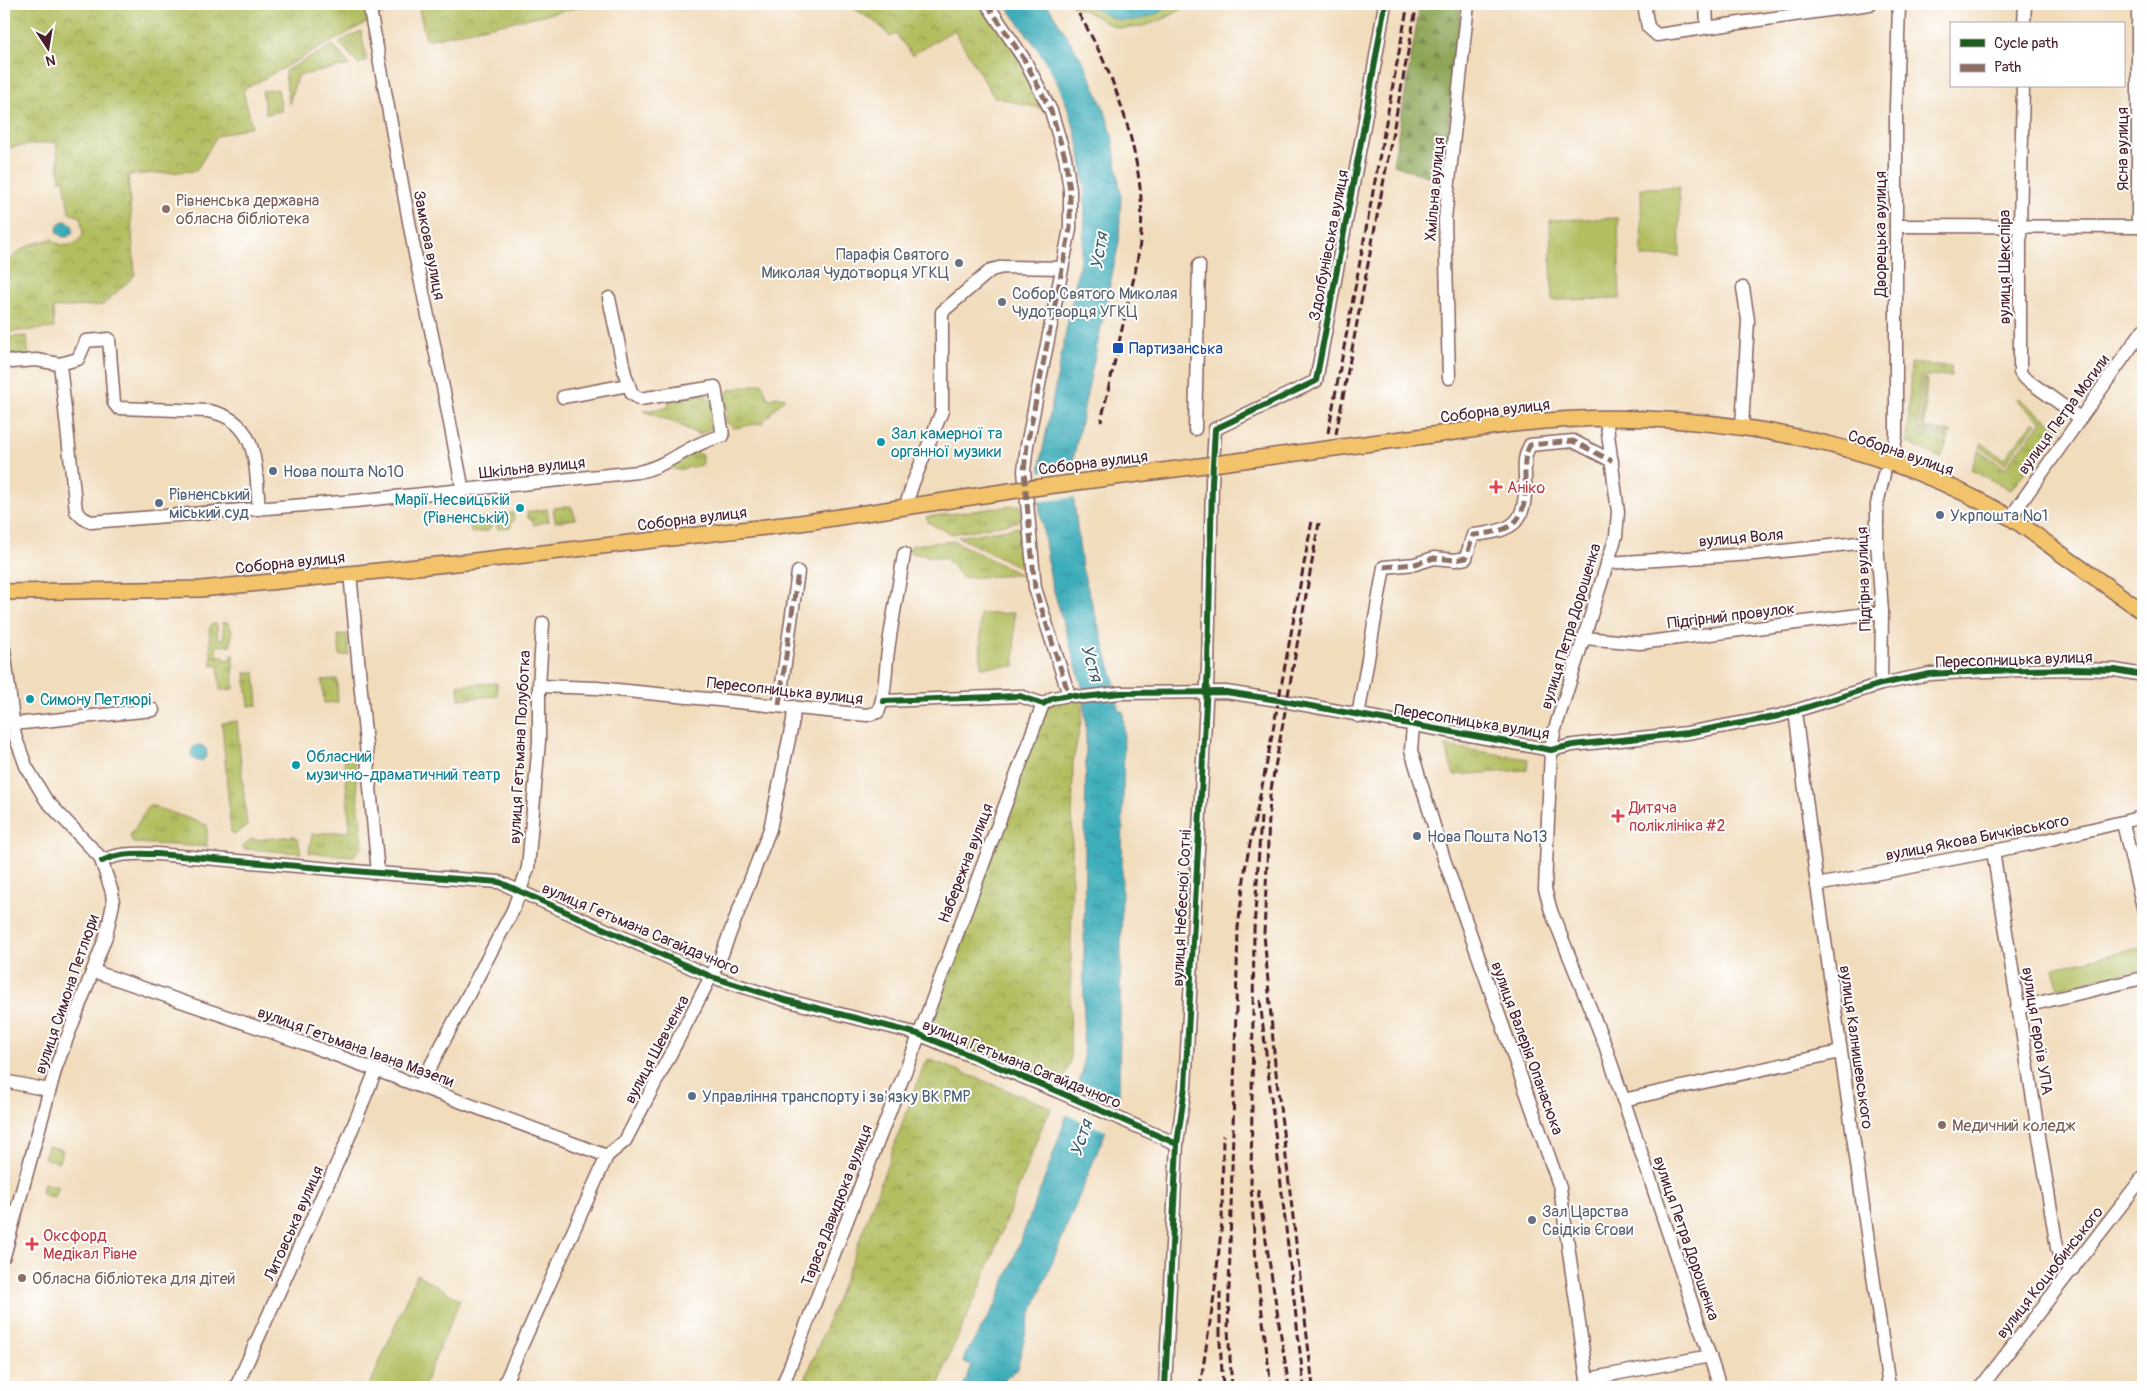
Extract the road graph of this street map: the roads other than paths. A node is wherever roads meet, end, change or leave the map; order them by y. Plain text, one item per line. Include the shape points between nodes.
1 (369, 4) edge
2 (987, 4) edge
3 (1384, 4) edge
4 (1468, 4) edge
5 (1644, 4) edge
6 (1706, 4) edge
7 (1870, 4) edge
8 (1898, 4) edge
9 (2025, 4) edge
10 (2138, 4) edge
11 (2024, 22) edge
12 (1707, 27) junction
13 (2023, 88) edge
14 (1896, 226) junction
15 (2020, 227) junction
16 (2141, 229) edge
17 (1199, 265) dead end
18 (1062, 268) junction
19 (1743, 288) dead end
20 (609, 298) dead end
21 (2143, 330) edge
22 (5, 360) edge
23 (60, 364) junction
24 (1449, 378) dead end
25 (628, 385) junction
26 (563, 397) dead end
27 (1606, 418) junction
28 (2080, 418) junction
29 (1742, 427) junction
30 (1195, 429) dead end
31 (1216, 429) joint
32 (1612, 461) junction
33 (1886, 468) junction
34 (463, 491) junction
35 (906, 505) junction
36 (259, 509) junction
37 (2010, 518) junction
38 (1877, 540) junction
39 (904, 554) dead end
40 (1607, 563) junction
41 (798, 572) dead end
42 (350, 573) junction
43 (4, 592) edge
44 (1882, 612) junction
45 (2143, 612) edge
46 (543, 623) dead end
47 (1584, 638) junction
48 (4, 649) edge
49 (2143, 675) edge
50 (1881, 684) junction
51 (539, 686) junction
52 (1206, 693) junction
53 (1069, 695) junction
54 (883, 701) junction
55 (1043, 704) junction
56 (779, 705) junction
57 (794, 707) junction
58 (153, 710) dead end
59 (1795, 711) junction
60 (1358, 716) junction
61 (13, 724) junction
62 (1413, 726) junction
63 (1551, 750) junction
64 (2143, 817) edge
65 (2123, 823) junction
66 (1993, 851) junction
67 (102, 861) junction
68 (378, 873) junction
69 (1817, 885) junction
70 (521, 891) junction
71 (2143, 907) edge
72 (93, 971) junction
73 (712, 977) junction
74 (2143, 978) edge
75 (2017, 1008) junction
76 (918, 1034) junction
77 (1840, 1052) junction
78 (376, 1070) junction
79 (4, 1081) edge
80 (420, 1086) junction
81 (49, 1090) junction
82 (1623, 1100) junction
83 (1177, 1144) junction
84 (607, 1156) junction
85 (2143, 1177) edge
86 (4, 1256) edge
87 (2073, 1269) junction
88 (1710, 1356) junction
89 (1588, 1383) edge
90 (236, 1387) edge
91 (503, 1387) edge
92 (782, 1387) edge
93 (1165, 1387) edge
94 (1720, 1387) edge
95 (1889, 1387) edge
96 (1981, 1387) edge

1 - 34 street, Замкова вулиця via 416,262
2 - 18 street via 1024,59 1057,126 1065,157 1071,209
3 - 31 street, Здолбунівська вулиця via 1316,381
4 - 24 street, Хмільна вулиця via 1445,219
5 - 12 street via 1648,26 1658,36
6 - 12 street
7 - 12 street
8 - 14 street, Дворецька вулиця
9 - 11 street
10 - 16 street, Ясна вулиця
13 - 15 street, вулиця Шекспіра
14 - 15 street
14 - 33 street, Дворецька вулиця via 1896,435
15 - 16 street
15 - 28 street, вулиця Шекспіра via 2020,372
17 - 30 street
18 - 35 street via 1003,267 991,270 942,312 942,411
18 - 53 street via 1024,471 1035,588
19 - 29 street via 1748,320
20 - 25 street
21 - 28 street, вулиця Петра Могили
22 - 23 street
23 - 36 street, Шкільна вулиця via 76,511 83,518 91,522 105,522
23 - 36 street via 78,360 86,341 110,340 114,403 118,408 208,411 230,418 243,429 252,448
25 - 26 street
25 - 34 street, Шкільна вулиця via 632,394 640,399 716,387 723,436 699,443 647,470
27 - 29 main road, Соборна вулиця
27 - 32 street, вулиця Петра Дорошенка
27 - 35 main road, Соборна вулиця, bridge via 1510,424
28 - 37 street, вулиця Петра Могили
29 - 33 main road, Соборна вулиця via 1838,448
31 - 52 street, вулиця Небесної Сотні
32 - 40 street, вулиця Петра Дорошенка via 1618,512 1616,536
32 - 60 street via 1573,442 1530,445 1524,455 1526,498 1523,512 1515,523 1497,533 1473,535 1466,558 1434,558 1415,564 1384,567
33 - 37 main road, Соборна вулиця via 1957,490
33 - 38 street, Підгірна вулиця via 1877,504
34 - 36 street, Шкільна вулиця
35 - 42 main road, Соборна вулиця via 782,525
37 - 45 main road, Соборна вулиця
38 - 40 street, вулиця Воля via 1754,554
38 - 44 street, Підгірна вулиця
39 - 54 street via 886,659
40 - 47 street, вулиця Петра Дорошенка
41 - 56 street
42 - 43 main road, Соборна вулиця via 202,589
42 - 68 street
44 - 47 street, Підгірний провулок via 1640,643
44 - 50 street, Підгірна вулиця
46 - 51 street, вулиця Гетьмана Полуботка
47 - 63 street, вулиця Петра Дорошенка
48 - 61 street, вулиця Симона Петлюри
49 - 50 street, Пересопницька вулиця via 2115,670 1986,670 1930,674
50 - 59 street, Пересопницька вулиця
51 - 56 street, Пересопницька вулиця via 597,688
51 - 70 street, вулиця Гетьмана Полуботка via 540,741 528,868
52 - 53 street, Пересопницька вулиця
52 - 60 street, Пересопницька вулиця via 1238,694
52 - 83 street, вулиця Небесної Сотні via 1185,1087
53 - 55 street, Пересопницька вулиця
54 - 55 street, Пересопницька вулиця via 1020,696
54 - 57 street, Пересопницька вулиця via 878,712 867,715
55 - 76 street, Набережна вулиця
56 - 57 street, Пересопницька вулиця
57 - 73 street, вулиця Шевченка via 794,720 770,829
58 - 61 street
59 - 63 street, Пересопницька вулиця via 1686,733
59 - 69 street, вулиця Калнишевського
60 - 62 street, Пересопницька вулиця
61 - 67 street, вулиця Симона Петлюри via 19,751 32,779 46,800
62 - 63 street, Пересопницька вулиця
62 - 89 street, вулиця Валерія Опанасюка via 1411,750 1444,859 1560,1188
63 - 82 street, вулиця Петра Дорошенка via 1545,889
64 - 65 street, вулиця Якова Бичківського
65 - 66 street, вулиця Якова Бичківського
65 - 71 street
66 - 69 street, вулиця Якова Бичківського
66 - 75 street, вулиця Героїв УПА
67 - 68 street, вулиця Гетьмана Сагайдачного via 122,854 157,854
67 - 72 street, вулиця Симона Петлюри via 113,904
68 - 70 street, вулиця Гетьмана Сагайдачного via 499,882
69 - 77 street, вулиця Калнишевського
70 - 73 street, вулиця Гетьмана Сагайдачного
70 - 80 street, вулиця Гетьмана Полуботка
72 - 78 street, вулиця Гетьмана Івана Мазепи
72 - 81 street, вулиця Симона Петлюри via 71,1022
73 - 76 street, вулиця Гетьмана Сагайдачного
73 - 84 street, вулиця Шевченка via 625,1141
74 - 75 street
75 - 87 street, вулиця Героїв УПА via 2057,1248 2062,1261
76 - 83 street, вулиця Гетьмана Сагайдачного
76 - 92 street, Тараса Давидюка вулиця
77 - 82 street
77 - 95 street, вулиця Калнишевського
78 - 80 street, вулиця Гетьмана Івана Мазепи
78 - 90 street, Литовська вулиця
79 - 81 street
80 - 84 street, вулиця Гетьмана Івана Мазепи
81 - 86 street, вулиця Симона Петлюри
82 - 88 street, вулиця Петра Дорошенка
83 - 93 street, вулиця Небесної Сотні
84 - 91 street, вулиця Шевченка
85 - 87 street, вулиця Коцюбинського
87 - 96 street, вулиця Коцюбинського
88 - 89 street
88 - 94 street, вулиця Петра Дорошенка

